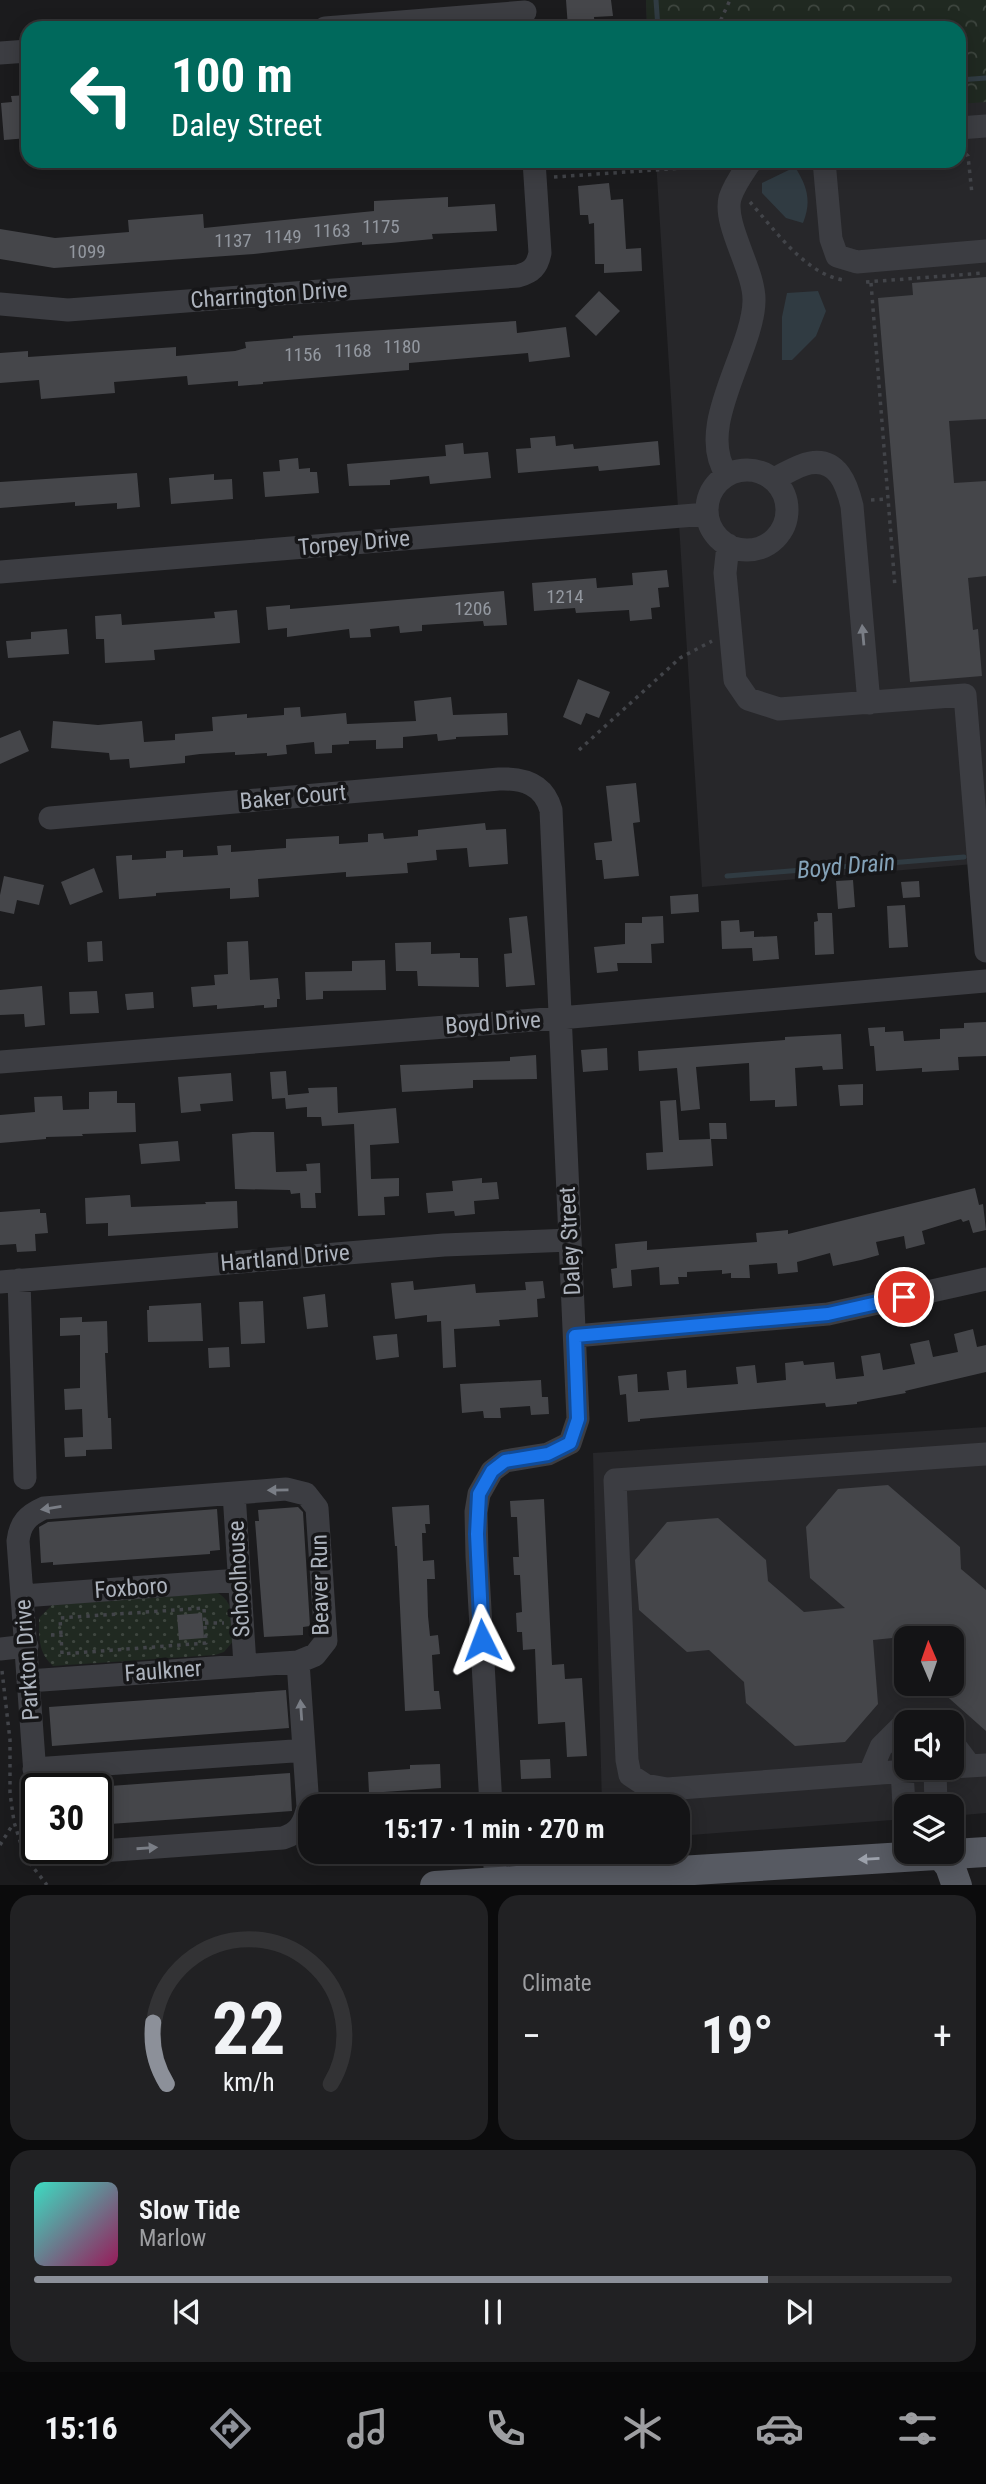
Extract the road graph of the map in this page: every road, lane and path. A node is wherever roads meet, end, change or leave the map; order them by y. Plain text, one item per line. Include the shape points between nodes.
1 (730, 0) edge
2 (526, 13) edge
3 (419, 21) edge
4 (721, 21) edge
5 (21, 52) edge
6 (0, 54) edge
7 (986, 126) edge
8 (966, 132) edge
9 (966, 154) edge
10 (598, 168) edge
11 (747, 168) edge
12 (825, 168) edge
13 (540, 169) edge
14 (972, 194) dead end
15 (986, 251) edge
16 (871, 283) dead end
17 (0, 304) edge
18 (727, 475) junction
19 (774, 479) junction
20 (707, 514) junction
21 (728, 545) junction
22 (0, 572) edge
23 (895, 587) dead end
24 (731, 638) junction
25 (976, 695) edge
26 (869, 703) junction
27 (579, 750) dead end
28 (536, 786) joint
29 (50, 818) dead end
30 (981, 819) edge
31 (986, 951) edge
32 (986, 982) edge
33 (560, 1018) junction
34 (0, 1062) edge
35 (570, 1240) junction
36 (986, 1279) edge
37 (10, 1281) edge
38 (575, 1336) junction
39 (986, 1454) edge
40 (25, 1478) dead end
41 (234, 1493) junction
42 (24, 1521) joint
43 (239, 1580) junction
44 (23, 1596) junction
45 (205, 1623) junction
46 (225, 1623) dead end
47 (51, 1635) dead end
48 (61, 1635) junction
49 (27, 1646) junction
50 (0, 1649) edge
51 (298, 1662) junction
52 (244, 1665) junction
53 (28, 1681) junction
54 (894, 1734) edge
55 (304, 1753) junction
56 (34, 1769) junction
57 (894, 1771) edge
58 (34, 1773) edge
59 (870, 1773) junction
60 (490, 1794) edge
61 (14, 1822) dead end
62 (0, 1845) edge
63 (112, 1850) edge
64 (964, 1852) edge
65 (986, 1852) edge
66 (894, 1858) edge
67 (495, 1864) edge
68 (949, 1864) edge
69 (496, 1882) junction
70 (435, 1885) edge
71 (957, 1885) edge

1 - 4 path
2 - 3 street
5 - 6 street
7 - 8 street
9 - 14 path
10 - 13 path
11 - 18 street via 729,202 754,301 750,330 720,411 720,466
12 - 15 street via 831,239 838,256 857,262
13 - 17 street, Charrington Drive via 540,253 536,267 528,273 68,310
16 - 23 path
18 - 19 street via 748,470
18 - 20 street via 713,488
19 - 21 street via 787,503 783,528 775,539 753,550
26 -> 19 street via 846,482 837,470 823,463 810,463
20 - 21 street via 710,527
20 - 22 street, Torpey Drive
21 - 24 street via 725,573
24 - 26 street via 735,680 748,699 779,709
24 - 27 path via 710,641 680,659
25 - 26 street
25 - 30 street
28 - 29 street, Baker Court via 499,779
28 - 33 street, Daley Street via 551,810
30 - 31 street
32 - 33 street, Boyd Drive
33 - 34 street, Boyd Drive
33 - 35 street, Daley Street
35 - 37 street, Hartland Drive via 444,1245
35 - 38 street, Daley Street
36 - 38 street via 828,1314
37 - 40 street
38 - 60 street, Daley Street via 578,1419 570,1443 548,1454 505,1461 492,1471 479,1494 477,1556
39 - 59 street via 615,1480 630,1775 667,1789
41 -> 42 street, Beaver Run via 44,1508
41 - 43 street, Schoolhouse
51 -> 41 street, Beaver Run via 315,1655 326,1641 317,1508 306,1494 286,1489
42 - 44 street, Parkton Drive via 18,1541
43 - 44 street, Foxboro
43 - 52 street, Schoolhouse
44 - 49 street, Parkton Drive
45 - 46 path
45 - 48 path via 204,1608 60,1618
45 - 48 path via 206,1643 62,1654
47 - 48 path
49 - 50 street
49 - 53 street, Parkton Drive
51 - 52 street, Faulkner
55 -> 51 street, Beaver Run
52 - 53 street, Faulkner
53 - 56 street, Parkton Drive
54 - 59 street via 881,1747
55 - 56 street
63 -> 55 street, Beaver Run via 294,1835 308,1807
56 - 58 street, Parkton Drive
57 - 59 street
61 - 62 path
64 - 65 main road
66 -> 69 main road
67 - 69 street
68 - 71 main road
69 - 70 main road

